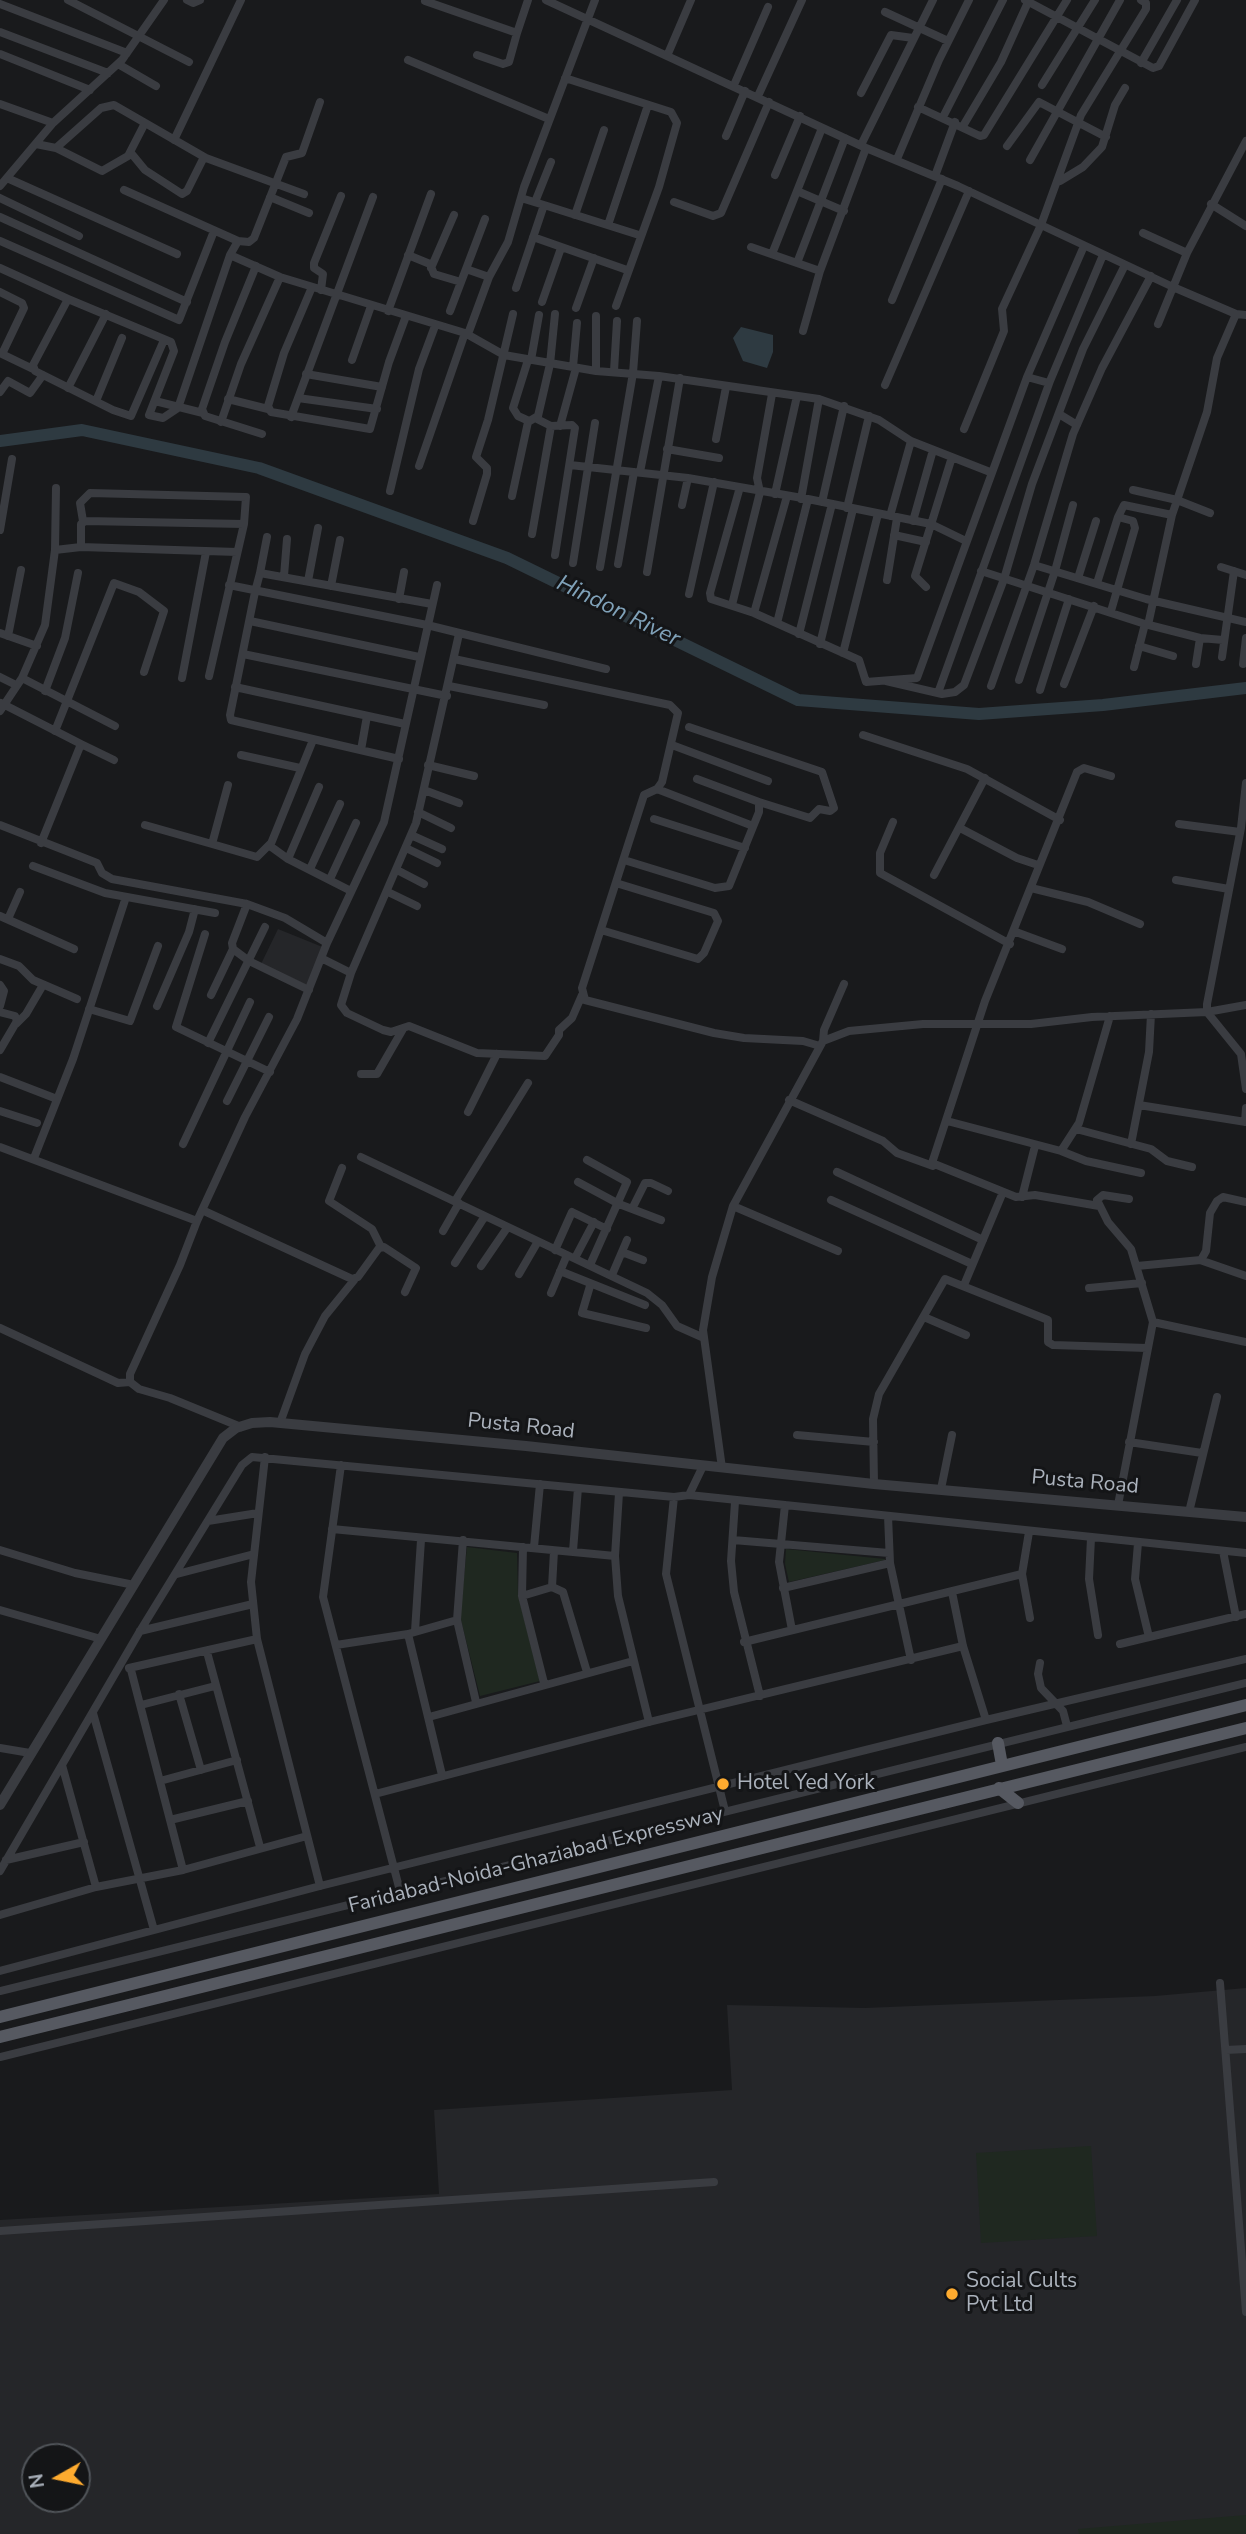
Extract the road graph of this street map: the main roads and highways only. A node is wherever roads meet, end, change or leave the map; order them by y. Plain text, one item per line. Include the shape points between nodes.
1 (1246, 1705) edge
2 (1246, 1728) edge
3 (998, 1743) road end
4 (1002, 1765) junction
5 (999, 1788) junction
6 (1018, 1803) road end
7 (0, 2017) edge
8 (0, 2037) edge

1 - 4 main road, Faridabad-Noida-Ghaziabad Expressway
2 - 5 main road, Faridabad-Noida-Ghaziabad Expressway
3 - 4 main road
4 - 7 main road, Faridabad-Noida-Ghaziabad Expressway
5 - 6 main road
5 - 8 main road, Faridabad-Noida-Ghaziabad Expressway

